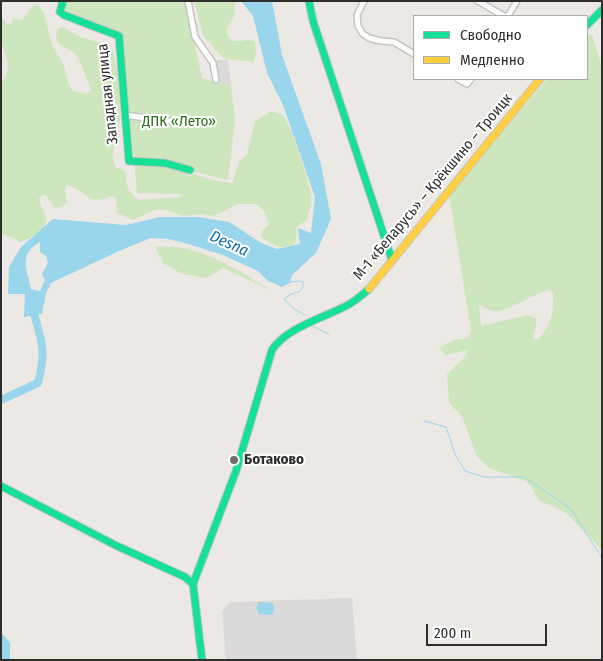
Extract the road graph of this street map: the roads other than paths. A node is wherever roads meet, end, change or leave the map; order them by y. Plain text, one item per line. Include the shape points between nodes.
1 (63, 1) edge
2 (188, 1) edge
3 (309, 1) edge
4 (364, 1) edge
5 (478, 1) edge
6 (517, 1) edge
7 (602, 10) edge
8 (502, 15) edge
9 (509, 15) edge
10 (588, 24) edge
11 (413, 53) edge
12 (216, 80) dead end
13 (460, 80) edge
14 (470, 80) edge
15 (539, 80) edge
16 (125, 115) junction
17 (205, 123) dead end
18 (190, 170) dead end
19 (392, 260) junction
20 (1, 486) edge
21 (193, 584) junction
22 (202, 660) edge

1 - 16 street, Западная улица via 60,12 64,15 119,36
2 - 12 street via 195,37 213,63
3 - 19 street
4 - 11 street via 357,15 363,34 394,42
5 - 8 street
6 - 9 street
7 - 10 street
13 - 14 street via 468,84
15 - 19 street, М-1 «Беларусь» – Крёкшино – Троицк
16 - 17 street
16 - 18 street, Западная улица via 129,161 164,163
19 - 21 street, М-1 «Беларусь» – Крёкшино – Троицк via 368,290 348,305 288,334 274,346 236,471
20 - 21 street
21 - 22 street

